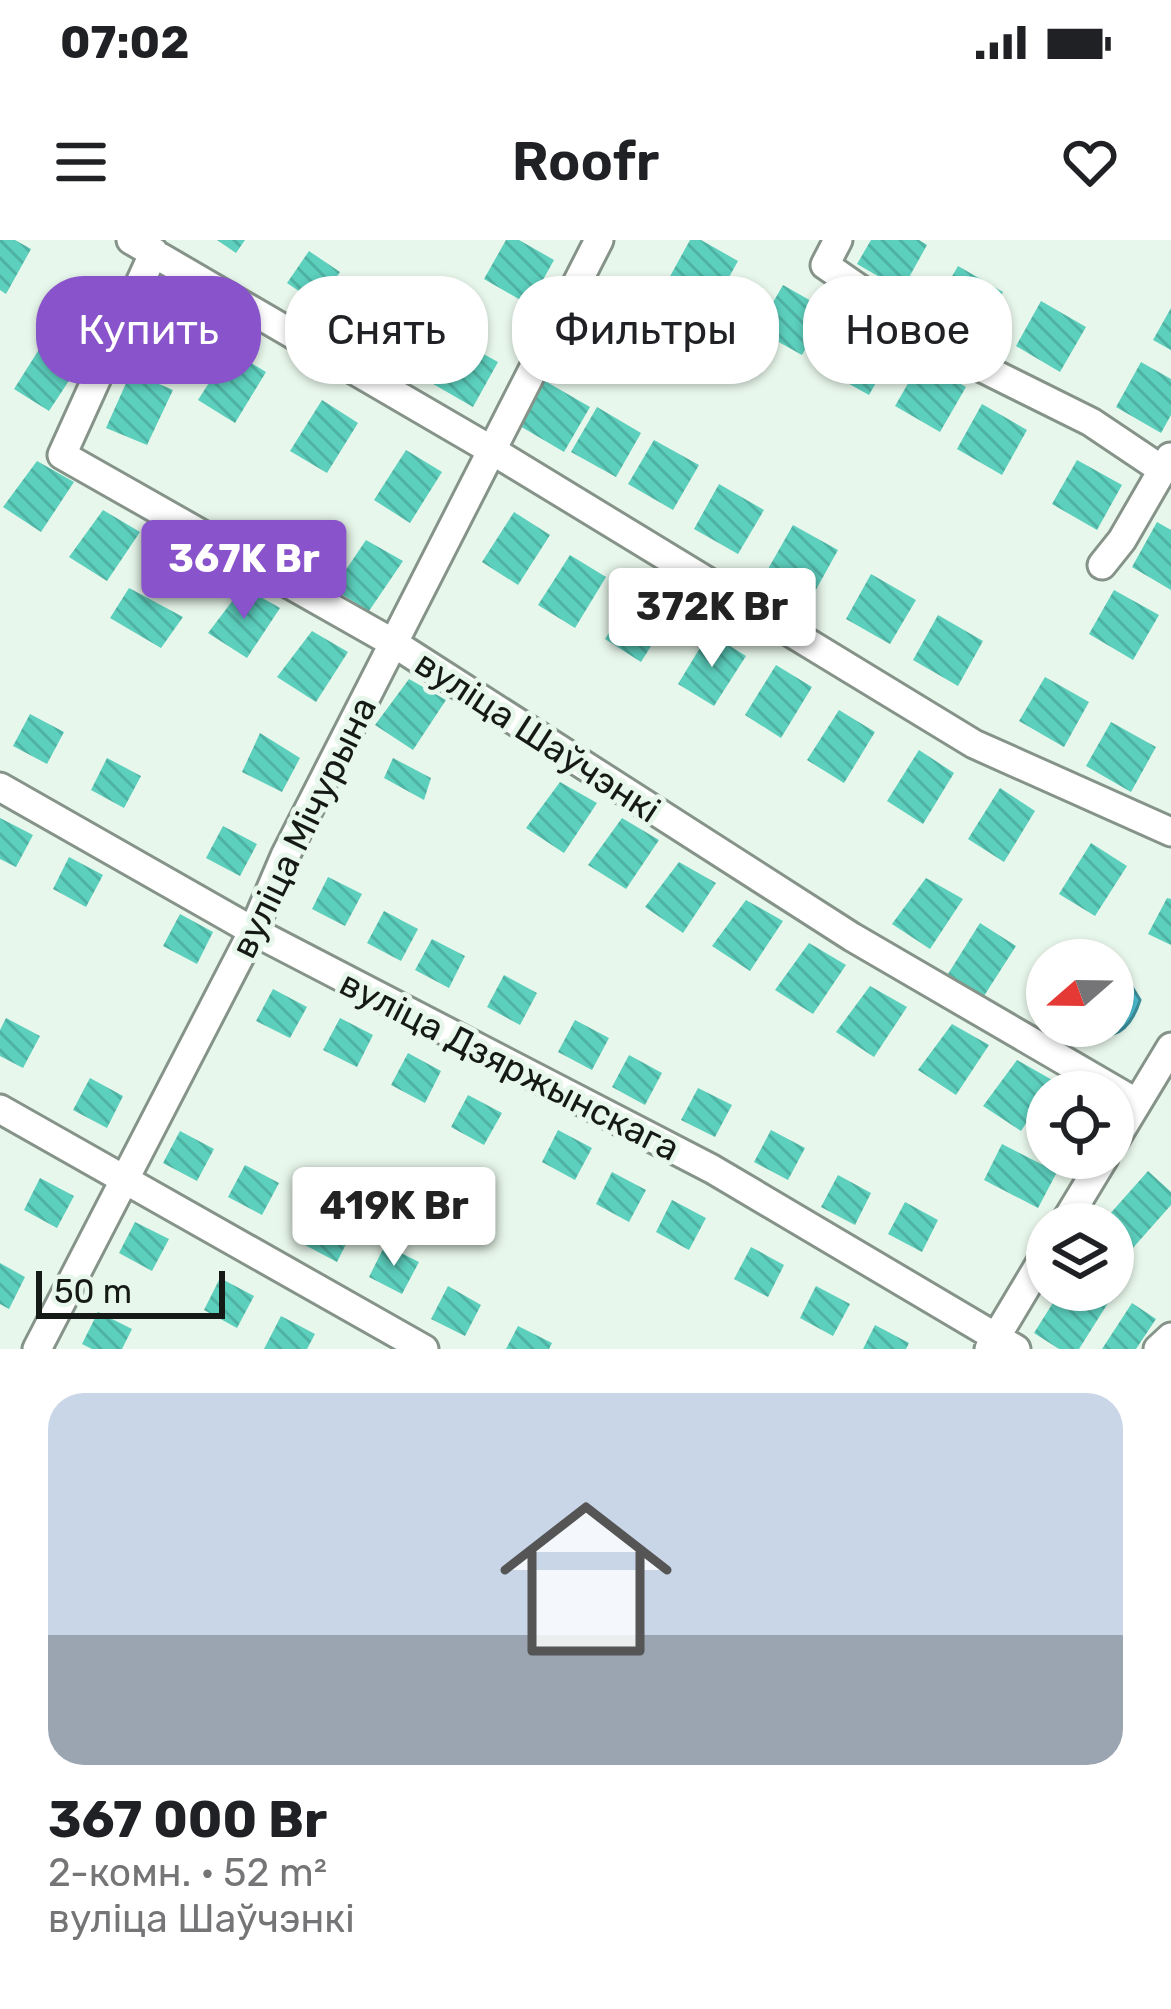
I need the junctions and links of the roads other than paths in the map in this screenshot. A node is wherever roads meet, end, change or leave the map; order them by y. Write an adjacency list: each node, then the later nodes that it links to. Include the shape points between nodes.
1 (599, 240): 4 (street, вуліца Мічурына)
2 (838, 240): 5 (street, via 825,265 952,353)
3 (143, 246): 4 (street); 7 (street, вуліца Шаўчэнкі, via 62,454)
4 (493, 451): 7 (street, вуліца Мічурына); 9 (street, via 974,744)
5 (1166, 462): 6 (street)
6 (1102, 565)
7 (395, 644): 10 (street, вуліца Мічурына); 12 (street, вуліца Шаўчэнкі, via 852,937)
8 (0, 787): 10 (street, вуліца Дзяржынскага)
9 (1171, 832)
10 (253, 931): 15 (street, вуліца Мічурына); 18 (street, вуліца Дзяржынскага, via 712,1169)
11 (1171, 1047): 12 (street)
12 (1137, 1103): 13 (street)
13 (1134, 1108)
14 (0, 1109): 15 (street)
15 (126, 1178): 19 (street, вуліца Мічурына); 20 (street)
16 (1026, 1294): 18 (street)
17 (1171, 1337): 21 (street)
18 (1000, 1345)
19 (37, 1349)
20 (424, 1349)
21 (1158, 1349)

